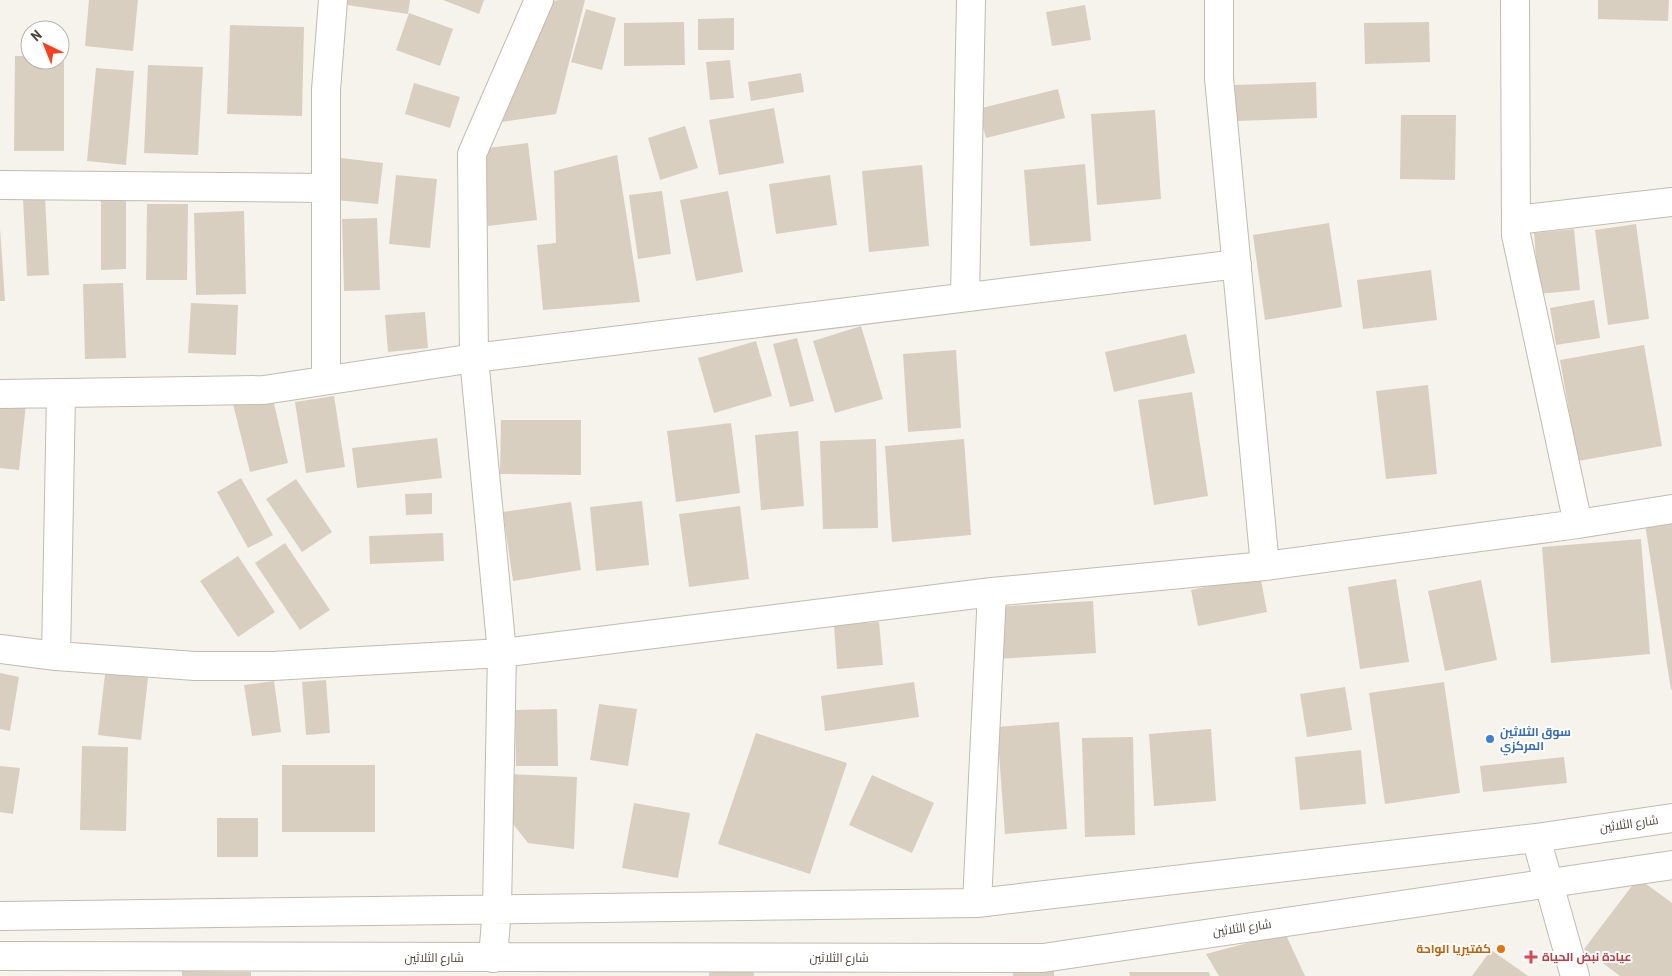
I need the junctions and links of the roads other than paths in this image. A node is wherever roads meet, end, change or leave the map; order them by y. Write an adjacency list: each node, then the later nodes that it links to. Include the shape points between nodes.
1 (333, 0): 7 (street, via 326,90)
2 (539, 0): 12 (street, via 472,154)
3 (971, 0): 11 (street)
4 (1219, 0): 10 (street, via 1219,78)
5 (1515, 0): 9 (street)
6 (0, 185): 7 (street)
7 (326, 188): 13 (street)
8 (1672, 202): 9 (street)
9 (1516, 220): 17 (street, via 1516,235)
10 (1237, 264): 11 (street); 18 (street)
11 (965, 297): 12 (street)
12 (474, 358): 13 (street); 21 (street)
13 (326, 380): 15 (street, via 264,390)
14 (0, 394): 15 (street)
15 (61, 394): 22 (street)
16 (1672, 509): 17 (street)
17 (1578, 524): 18 (street)
18 (1266, 566): 19 (street)
19 (992, 592): 21 (street); 27 (street)
20 (0, 649): 22 (street)
21 (502, 653): 22 (street, via 254,666 195,666); 28 (street)
22 (56, 656)
23 (1672, 818): 24 (street, شارع الثلاثين)
24 (1536, 838): 26 (street); 27 (street, شارع الثلاثين)
25 (1672, 865): 26 (street, شارع الثلاثين)
26 (1548, 883): 33 (street, شارع الثلاثين, via 1043,958); 34 (street)
27 (978, 903): 28 (street, شارع الثلاثين)
28 (497, 908): 29 (street, شارع الثلاثين); 31 (street)
29 (0, 916)
30 (0, 956): 32 (street, شارع الثلاثين)
31 (493, 958): 32 (street, شارع الثلاثين); 33 (street, شارع الثلاثين)
32 (64, 967)
33 (617, 967)
34 (1574, 976)

